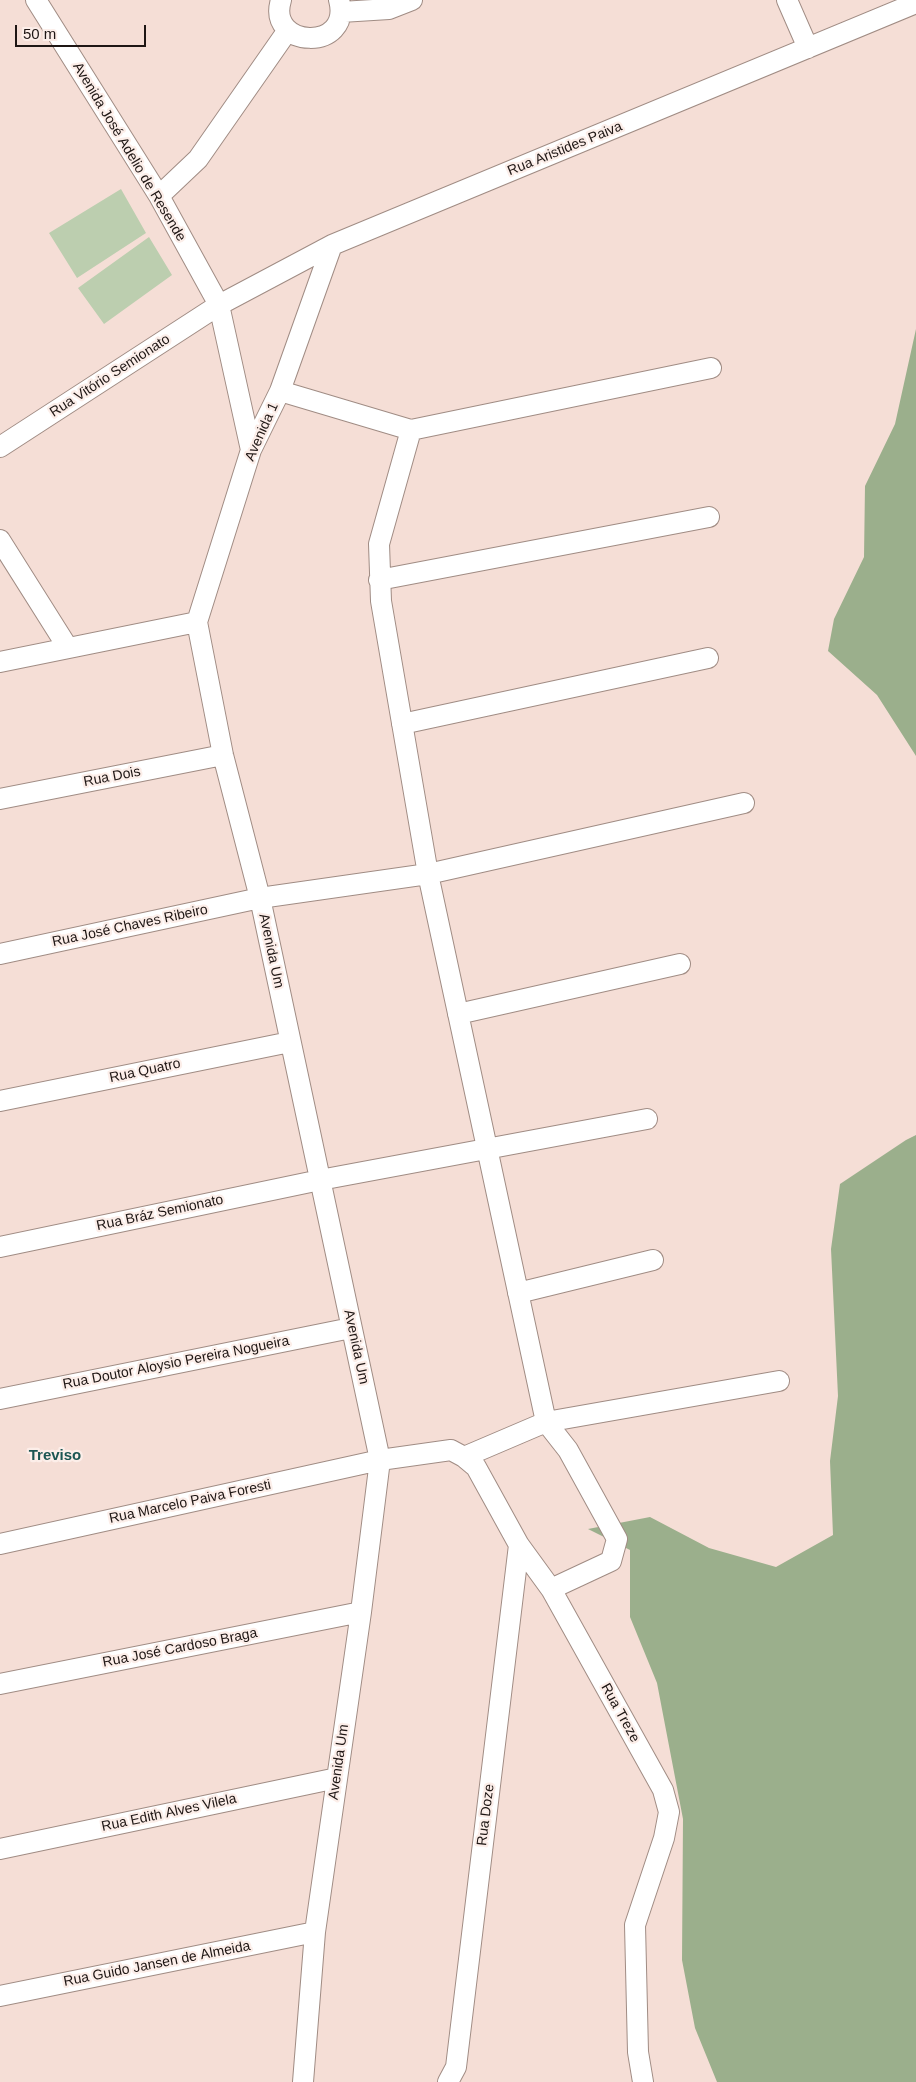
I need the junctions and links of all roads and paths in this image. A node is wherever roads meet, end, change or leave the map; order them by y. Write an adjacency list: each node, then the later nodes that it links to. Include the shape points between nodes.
1 (36, 0): 9 (street, Avenida José Adelio de Resende)
2 (280, 0): 7 (street, via 282,22)
3 (412, 0): 6 (street, via 390,9)
4 (787, 0): 8 (street)
5 (916, 3): 8 (street, Rua Aristides Paiva)
6 (340, 6): 7 (street, via 334,28 320,38 303,38)
7 (288, 30): 9 (street, via 198,159)
8 (808, 48): 10 (street, Rua Aristides Paiva)
9 (159, 196): 11 (street, Avenida José Adelio de Resende)
10 (332, 245): 11 (street, Rua Aristides Paiva); 13 (street, Avenida 1)
11 (220, 306): 15 (street, Rua Vitório Semionato); 16 (street, Avenida José Adelio de Resende)
12 (711, 368): 14 (street)
13 (280, 392): 14 (street); 16 (street, Avenida 1)
14 (412, 430): 19 (street, via 379,544)
15 (0, 447)
16 (251, 450): 20 (street, Avenida 1)
17 (709, 517): 19 (street)
18 (0, 540): 21 (street)
19 (379, 580): 24 (street)
20 (197, 622): 21 (street); 25 (street, Avenida Um)
21 (68, 648): 23 (street)
22 (708, 658): 24 (street)
23 (0, 662)
24 (402, 724): 28 (street)
25 (223, 755): 26 (street, Rua Dois); 29 (street, Avenida Um)
26 (0, 798)
27 (744, 803): 28 (street, Rua José Chaves Ribeiro)
28 (428, 874): 29 (street, Rua José Chaves Ribeiro); 32 (street)
29 (260, 898): 30 (street, Rua José Chaves Ribeiro); 33 (street, Avenida Um)
30 (0, 954)
31 (680, 964): 32 (street)
32 (458, 1014): 36 (street)
33 (290, 1042): 34 (street, Rua Quatro); 37 (street, Avenida Um)
34 (0, 1101)
35 (647, 1120): 36 (street, Rua Bráz Semionato)
36 (488, 1149): 37 (street, Rua Bráz Semionato); 40 (street)
37 (320, 1180): 38 (street, Rua Bráz Semionato); 41 (street, Avenida Um)
38 (0, 1247)
39 (653, 1260): 40 (street)
40 (518, 1293): 44 (street)
41 (351, 1328): 43 (street, Rua Doutor Aloysio Pereira Nogueira); 46 (street, Avenida Um)
42 (779, 1381): 44 (street)
43 (0, 1399)
44 (546, 1422): 45 (street); 49 (street, via 568,1450 618,1539 611,1560)
45 (464, 1456): 46 (street, via 451,1450); 48 (street, Rua Treze, via 476,1467)
46 (380, 1460): 47 (street, Rua Marcelo Paiva Foresti); 50 (street, Avenida Um)
47 (0, 1544)
48 (519, 1545): 49 (street, Rua Treze); 57 (street, Rua Doze, via 456,2067)
49 (551, 1589): 58 (street, Rua Treze, via 663,1790 669,1812 664,1838 635,1925 638,2052)
50 (361, 1612): 51 (street, Rua José Cardoso Braga); 52 (street, Avenida Um)
51 (0, 1684)
52 (337, 1778): 53 (street, Rua Edith Alves Vilela); 54 (street, Avenida Um)
53 (0, 1849)
54 (315, 1932): 55 (street, Rua Guido Jansen de Almeida); 56 (street, Avenida Um)
55 (0, 1996)
56 (303, 2082)
57 (448, 2082)
58 (643, 2082)

